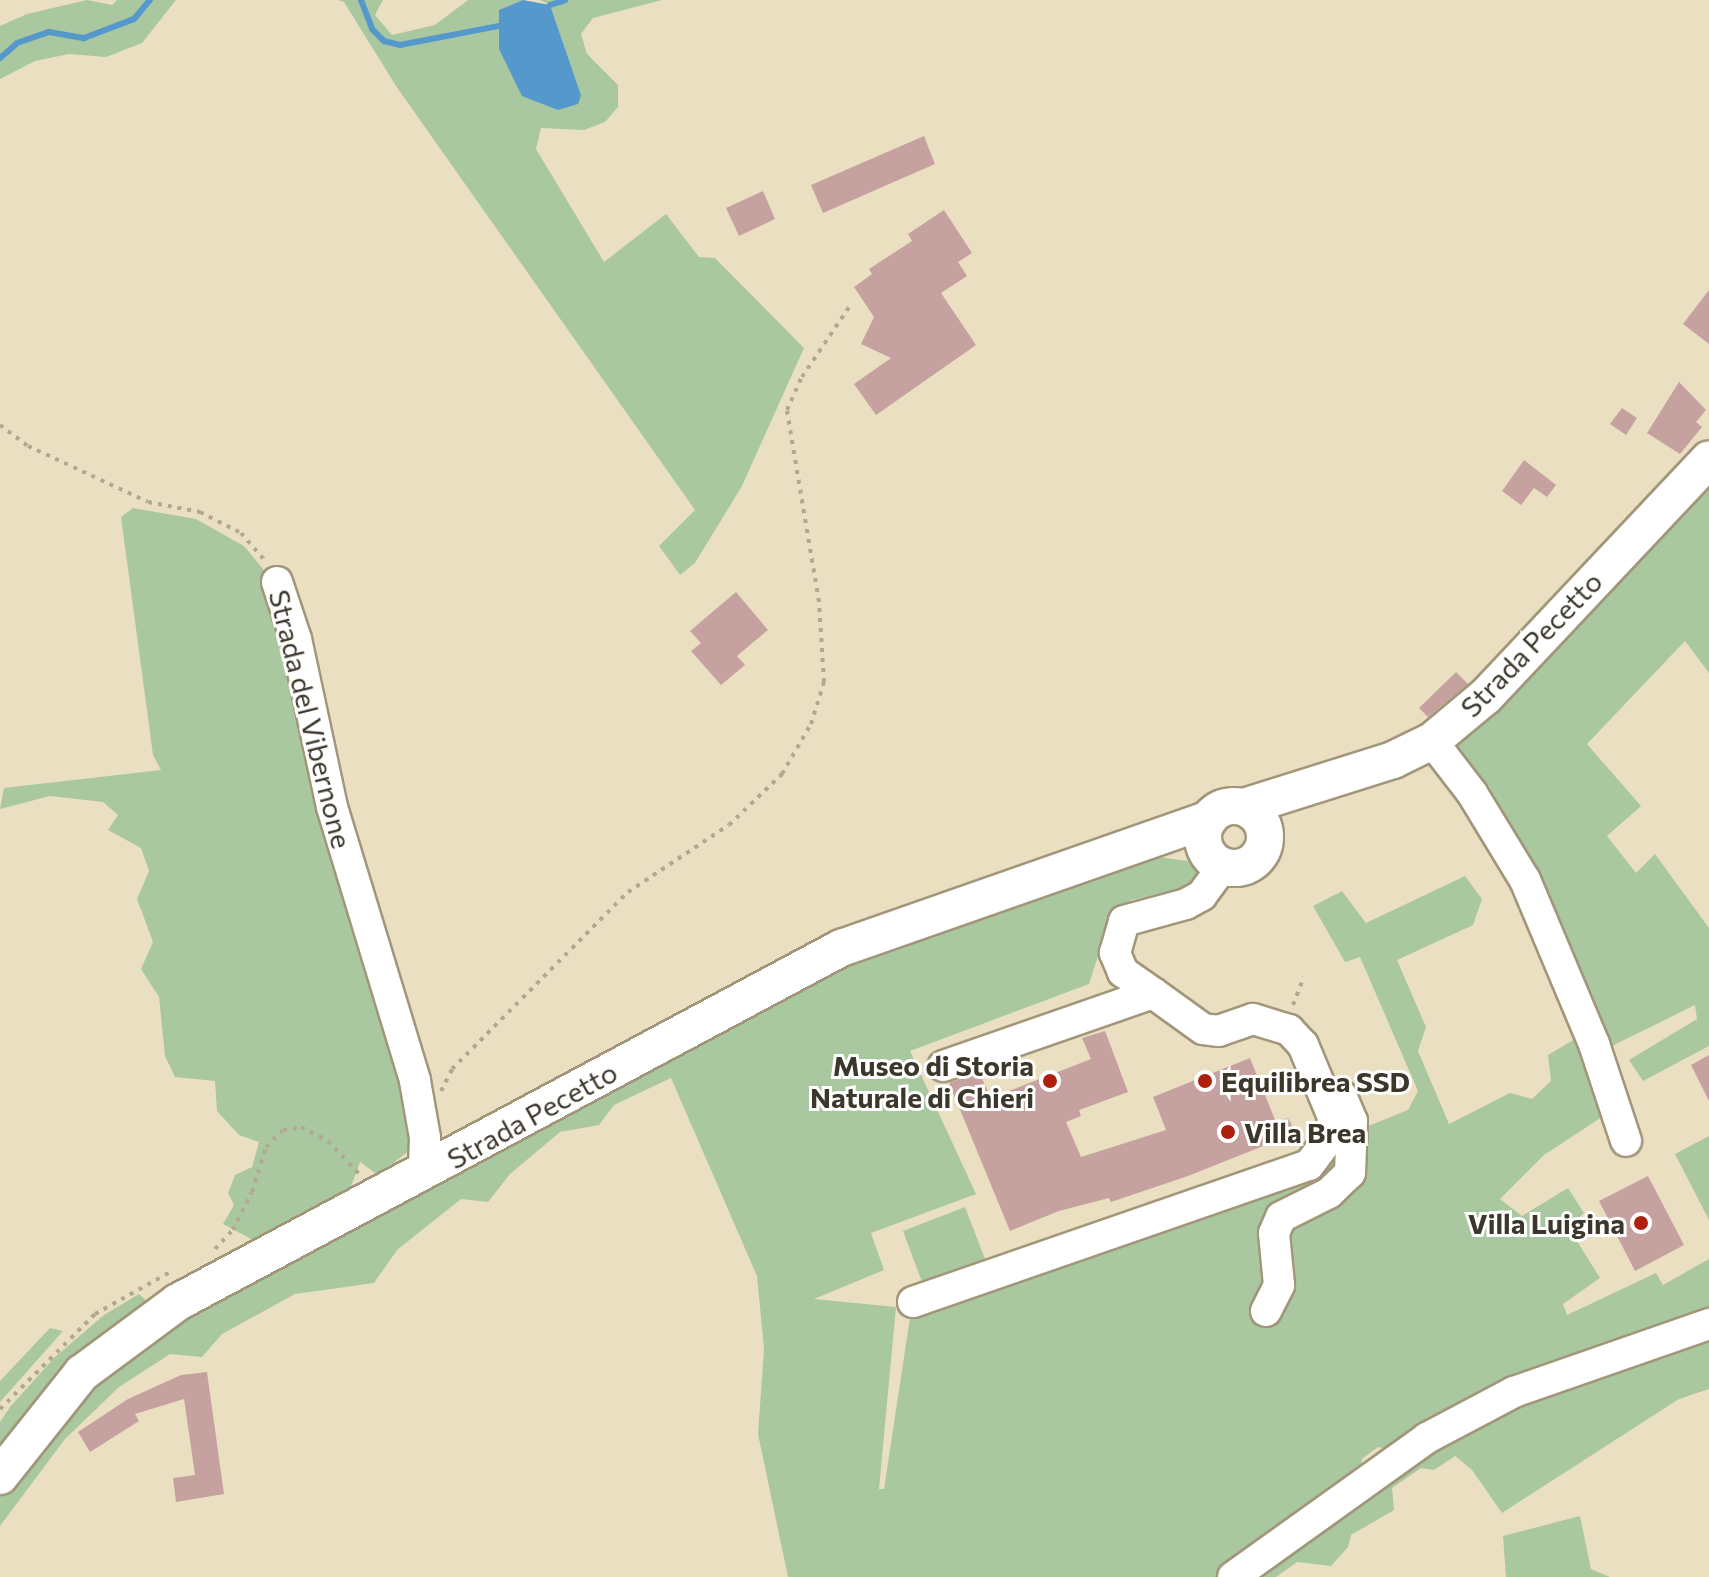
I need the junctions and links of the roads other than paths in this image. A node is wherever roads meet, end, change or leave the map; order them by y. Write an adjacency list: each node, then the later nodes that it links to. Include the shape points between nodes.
1 (1709, 459): 3 (main road, Strada Pecetto, via 1486,696)
2 (277, 582): 14 (street, Strada del Vibernone, via 296,639 332,807 415,1081 425,1138)
3 (1432, 741): 4 (main road, Strada Pecetto); 13 (street, via 1472,793 1525,880 1594,1044)
4 (1323, 783): 5 (main road, Strada Pecetto); 7 (main road, Strada Pecetto, via 1290,805)
5 (1244, 807): 6 (main road, Strada Pecetto, via 1224,807); 7 (main road, via 1259,819)
6 (1209, 819): 8 (main road, Strada Pecetto); 9 (main road, via 1203,837)
7 (1264, 837): 9 (main road, Strada Pecetto, via 1251,862)
8 (1124, 848): 9 (main road, Strada Pecetto); 14 (main road, Strada Pecetto, via 841,948)
9 (1216, 861): 10 (street, via 1202,895 1124,921 1115,953 1123,972)
10 (1153, 993): 11 (street, via 1203,1029 1219,1031 1253,1019 1284,1027 1303,1045); 12 (street)
11 (1310, 1063): 15 (street, via 1333,1117 1332,1135 1309,1165); 16 (street, via 1336,1084 1352,1121 1350,1173 1329,1193 1281,1217 1274,1233 1279,1285)
12 (943, 1066)
13 (1626, 1141)
14 (424, 1173): 18 (main road, Strada Pecetto, via 178,1302 134,1332 82,1373)
15 (913, 1302)
16 (1266, 1311)
17 (1709, 1324): 19 (street, via 1514,1392 1427,1438)
18 (0, 1476)
19 (1233, 1577)

